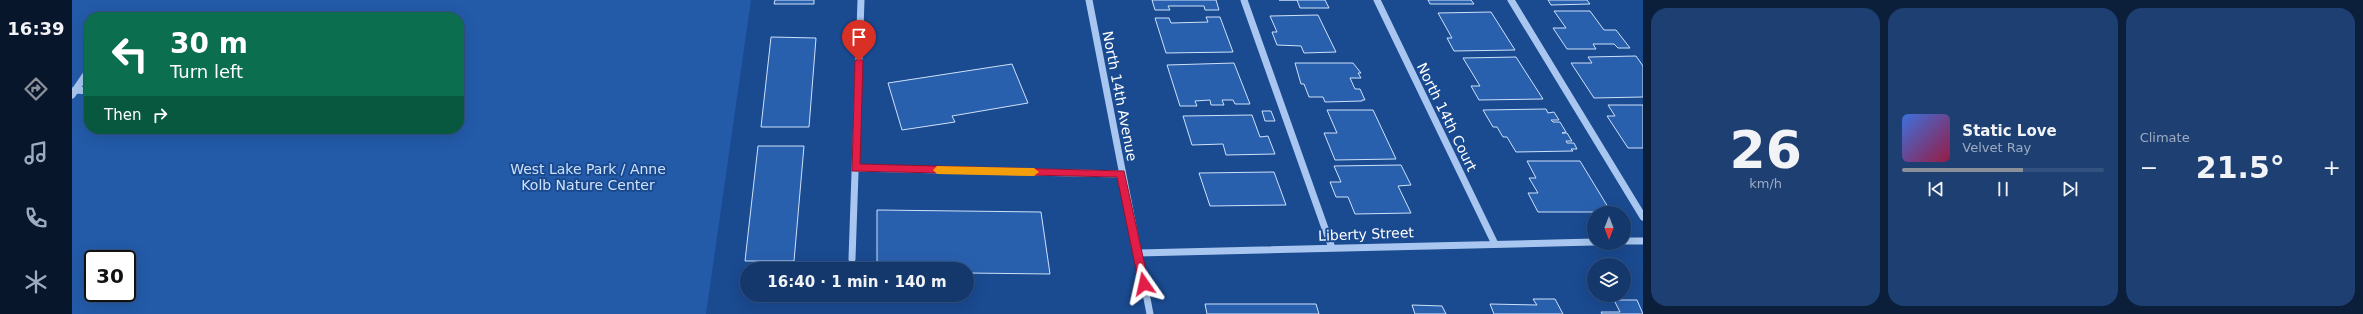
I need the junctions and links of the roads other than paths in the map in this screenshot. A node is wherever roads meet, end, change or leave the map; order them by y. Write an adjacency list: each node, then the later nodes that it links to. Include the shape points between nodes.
1 (862, 0): 9 (street)
2 (1089, 0): 10 (street, North 14th Avenue)
3 (1244, 0): 16 (street)
4 (1377, 0): 15 (street, North 14th Court)
5 (1511, 0): 11 (street)
6 (84, 78): 8 (street)
7 (84, 92): 8 (street)
8 (74, 93)
9 (855, 168): 10 (street); 18 (street)
10 (1121, 174): 17 (street, North 14th Avenue)
11 (1643, 217)
12 (1643, 241): 14 (street)
13 (1587, 242): 15 (street, Liberty Street)
14 (1631, 242)
15 (1495, 244): 16 (street, Liberty Street)
16 (1332, 248): 17 (street, Liberty Street)
17 (1138, 253): 19 (street, North 14th Avenue)
18 (852, 259)
19 (1150, 314)

